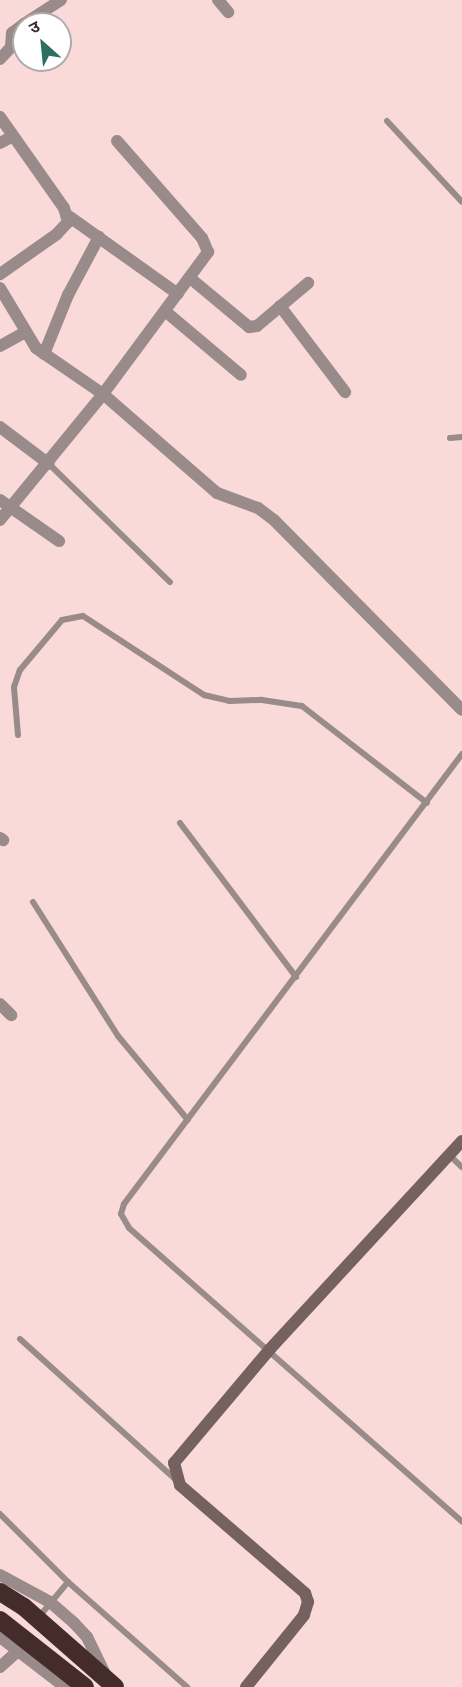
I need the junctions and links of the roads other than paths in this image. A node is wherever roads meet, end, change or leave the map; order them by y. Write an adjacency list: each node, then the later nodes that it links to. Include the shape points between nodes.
1 (59, 0): 3 (street)
2 (218, 0): 4 (street)
3 (42, 12)
4 (228, 12)
5 (12, 33): 6 (street, via 11,47)
6 (0, 59)
7 (0, 117): 9 (street)
8 (387, 121): 12 (lane)
9 (13, 136): 11 (street); 13 (street)
10 (117, 141): 16 (street, via 207,245 208,252)
11 (0, 143)
12 (462, 202)
13 (68, 215): 14 (street); 15 (street, via 64,228)
14 (99, 237): 19 (street); 24 (street, via 68,295)
15 (0, 274)
16 (190, 278): 19 (street); 20 (street, via 249,327 257,326)
17 (308, 283): 20 (street)
18 (0, 288): 22 (street)
19 (178, 294): 21 (street)
20 (280, 306): 26 (street)
21 (165, 311): 25 (street); 27 (street)
22 (25, 332): 23 (street); 24 (street)
23 (0, 346)
24 (44, 354): 27 (street)
25 (241, 375)
26 (345, 392)
27 (103, 394): 31 (street); 37 (street, via 217,494 258,508 274,520)
28 (0, 427): 31 (street)
29 (462, 436): 30 (lane)
30 (450, 438)
31 (49, 464): 33 (street); 36 (lane)
32 (0, 500): 33 (street)
33 (11, 508): 34 (street); 35 (street)
34 (0, 520)
35 (59, 541)
36 (170, 582)
37 (462, 710)
38 (18, 735): 40 (lane, via 14,687 20,670 62,620 83,616 204,695 229,701 262,700 302,706)
39 (462, 754): 40 (lane)
40 (427, 803): 43 (lane)
41 (180, 822): 43 (lane)
42 (33, 902): 46 (lane, via 118,1035)
43 (296, 977): 46 (lane)
44 (0, 1004): 45 (street)
45 (11, 1015)
46 (188, 1120): 51 (lane, via 124,1204 121,1214 129,1228)
47 (462, 1141): 48 (street)
48 (449, 1155): 49 (lane); 51 (street)
49 (462, 1167)
50 (20, 1339): 52 (lane)
51 (270, 1349): 52 (street, via 181,1452 174,1463); 54 (lane)
52 (180, 1485): 68 (street, via 305,1593 308,1602 303,1615)
53 (0, 1514): 56 (lane)
54 (462, 1522)
55 (0, 1575): 58 (street)
56 (68, 1582): 58 (lane); 67 (lane)
57 (0, 1592): 59 (highway)
58 (50, 1602): 59 (lane); 64 (street, via 87,1637)
59 (38, 1618): 64 (highway)
60 (0, 1620): 66 (highway)
61 (0, 1637): 62 (street)
62 (18, 1651): 63 (street); 65 (street)
63 (0, 1667)
64 (112, 1684)
65 (65, 1687)
66 (85, 1687)
67 (187, 1687)
68 (246, 1687)

